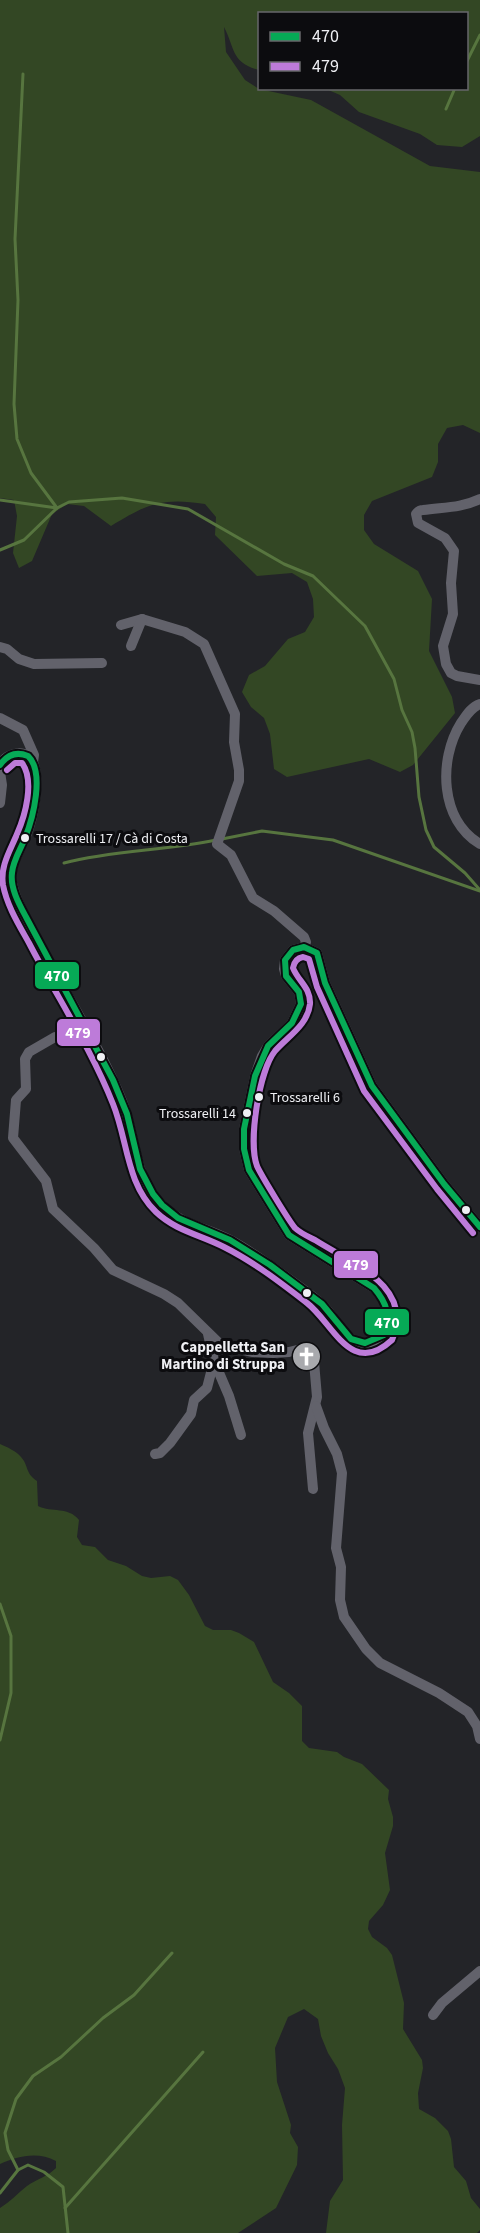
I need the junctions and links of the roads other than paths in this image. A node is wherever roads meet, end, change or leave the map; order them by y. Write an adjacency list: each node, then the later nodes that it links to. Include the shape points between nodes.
1 (480, 499): 7 (street, via 468,505 416,514 418,523 445,538 454,550 453,614 443,646 446,664 456,676)
2 (142, 619): 3 (street); 4 (street); 15 (street, via 185,632 201,641 209,652 235,714 234,742 240,776 217,844 231,855 253,898 304,937)
3 (121, 625)
4 (130, 646)
5 (0, 647): 6 (street, via 26,663)
6 (102, 663)
7 (480, 680)
8 (480, 704): 14 (street, via 471,710 455,734 449,751 447,783 454,816)
9 (0, 718): 10 (street, via 23,730 34,755)
10 (33, 762): 11 (street, via 16,753 6,756); 16 (street, via 33,813 12,868 11,881 44,954)
11 (0, 765)
12 (0, 772): 13 (street)
13 (0, 803)
14 (480, 844)
15 (304, 947): 16 (street, via 293,950 284,965 286,976 299,992 300,1009 262,1056 244,1129 244,1149 249,1170 289,1235 381,1295 388,1310 387,1329 374,1342 356,1342 343,1333 317,1300 277,1270 228,1238 189,1224 161,1205 143,1178 130,1122); 17 (street, via 319,957 325,982 372,1086)
16 (93, 1041): 18 (street, via 55,1037 29,1052 25,1059 27,1085 16,1100 13,1136 46,1181 53,1209 113,1270 170,1298)
17 (480, 1227)
18 (208, 1332): 19 (street); 20 (street, via 221,1345 253,1352 289,1352 309,1347 314,1362)
19 (214, 1361): 21 (street); 22 (street, via 207,1389 194,1400 189,1419 164,1450)
20 (316, 1406): 23 (street, via 308,1432); 24 (street, via 338,1454 342,1473 336,1548 342,1567 341,1608 347,1623 366,1649 386,1667 468,1712)
21 (241, 1435)
22 (155, 1454)
23 (313, 1489)
24 (480, 1739)
25 (480, 1971): 26 (street, via 442,2003)
26 (434, 2015)

